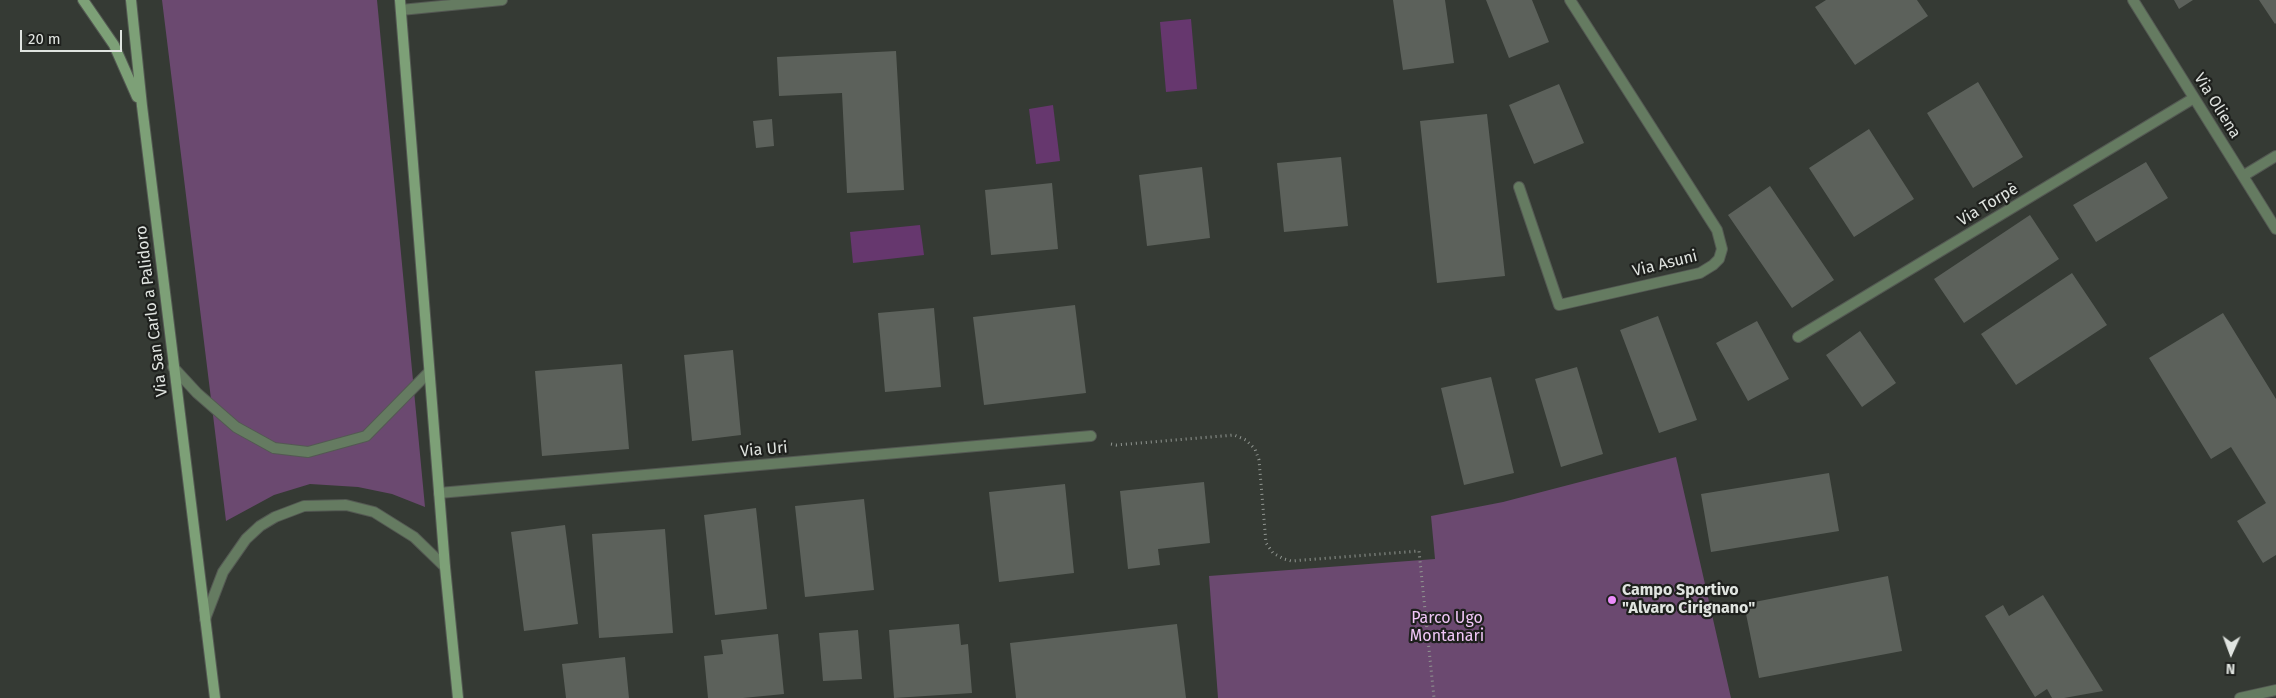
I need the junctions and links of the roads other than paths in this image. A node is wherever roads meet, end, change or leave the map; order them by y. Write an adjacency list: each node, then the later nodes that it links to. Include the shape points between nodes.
1 (83, 0): 8 (street, via 114,45)
2 (131, 0): 8 (street, Via San Carlo a Palidoro)
3 (502, 0): 6 (street)
4 (1570, 0): 11 (street, Via Asuni, via 1716,230 1722,249 1719,259 1700,273 1558,305)
5 (2133, 0): 7 (street, Via Oliena)
6 (400, 5): 15 (street)
7 (2194, 98): 10 (street, Via Oliena); 13 (street, Via Torpè)
8 (142, 106): 14 (street, Via San Carlo a Palidoro)
9 (2276, 156): 10 (street)
10 (2243, 176): 12 (street, Via Oliena)
11 (1520, 187)
12 (2276, 229)
13 (1798, 338)
14 (174, 367): 15 (street, via 197,393 236,427 274,448 308,452 366,436); 19 (street, Via San Carlo a Palidoro)
15 (429, 372): 17 (street)
16 (1091, 436): 17 (street, Via Uri)
17 (439, 493): 18 (street)
18 (445, 567): 19 (street, via 414,537 374,512 346,505 304,506 275,517 246,539 224,572); 22 (street)
19 (204, 619): 21 (street, Via San Carlo a Palidoro)
20 (2276, 690): 23 (street)
21 (215, 698)
22 (458, 698)
23 (2240, 698)

